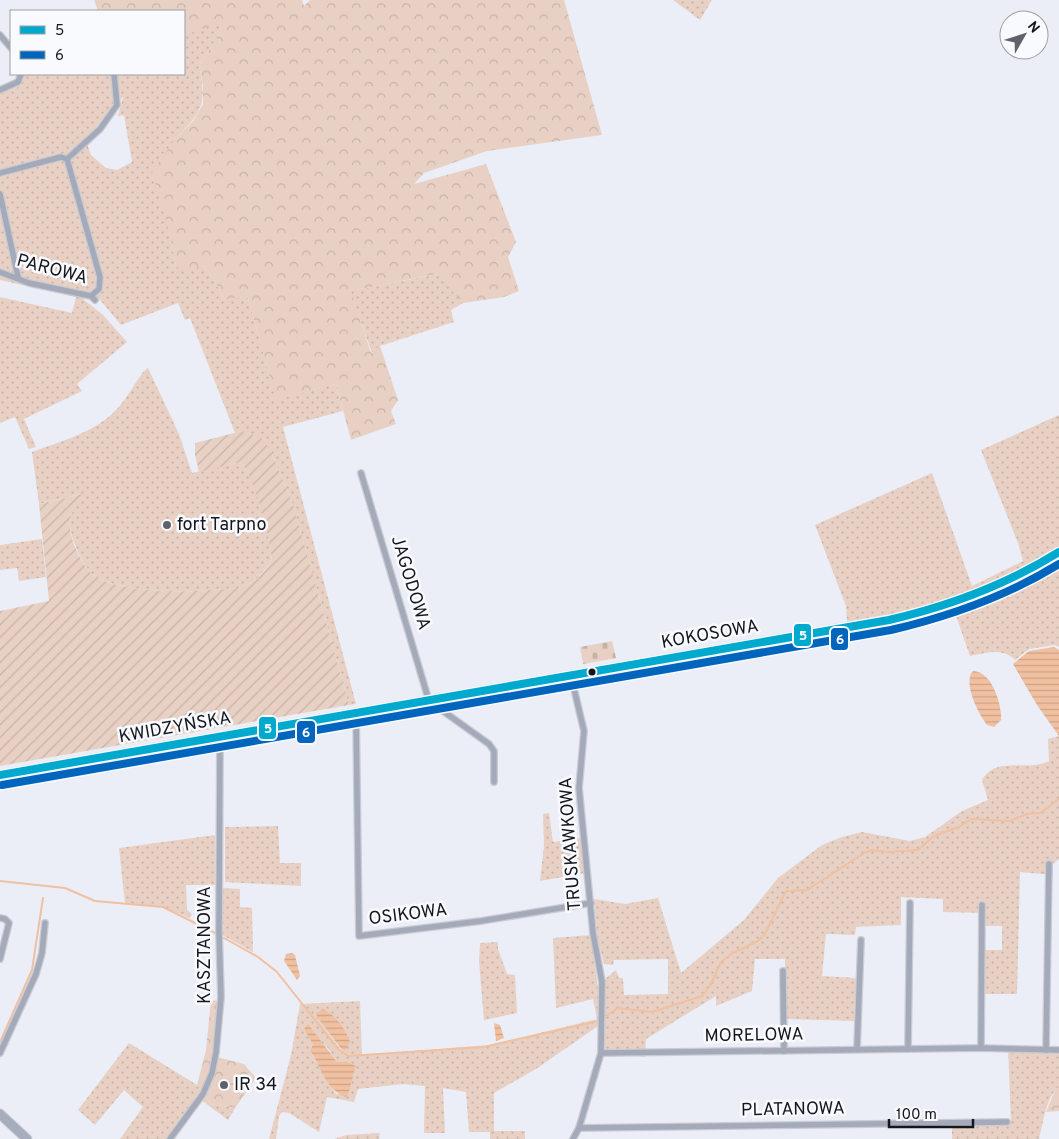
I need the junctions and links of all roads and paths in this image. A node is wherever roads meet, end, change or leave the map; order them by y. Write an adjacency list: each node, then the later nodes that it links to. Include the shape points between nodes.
1 (0, 35): 2 (street)
2 (10, 45)
3 (21, 75): 5 (street, via 18,82)
4 (114, 75): 6 (street, via 117,105 100,129)
5 (0, 90)
6 (67, 159): 7 (street, via 61,157); 10 (street, PAROWA, via 100,277 99,289 93,298 29,283)
7 (0, 173)
8 (0, 194): 10 (street)
9 (0, 272): 10 (street, PAROWA)
10 (18, 277)
11 (361, 473): 14 (street, JAGODOWA)
12 (1059, 552): 13 (main road, KOKOSOWA, via 994,588 921,613)
13 (571, 676): 14 (main road, KOKOSOWA); 20 (street, TRUSKAWKOWA, via 584,731 579,788)
14 (429, 700): 15 (main road, KOKOSOWA); 18 (street, via 489,744 494,751)
15 (356, 713): 16 (main road, KWIDZYŃSKA); 20 (street, OSIKOWA, via 359,936)
16 (220, 737): 17 (main road, KWIDZYŃSKA); 40 (street, KASZTANOWA, via 221,997 216,1052 204,1094)
17 (0, 775)
18 (494, 782)
19 (1049, 864): 31 (street)
20 (591, 903): 35 (street, TRUSKAWKOWA, via 593,933 602,973)
21 (910, 903): 30 (street)
22 (982, 905): 28 (street)
23 (0, 918): 26 (street, via 9,923)
24 (45, 923): 34 (street, via 36,974)
25 (861, 940): 29 (street)
26 (0, 959)
27 (783, 971): 33 (street)
28 (981, 1048): 30 (street, MORELOWA); 31 (street, MORELOWA)
29 (857, 1049): 30 (street, MORELOWA); 33 (street, MORELOWA)
30 (908, 1049)
31 (1046, 1050): 32 (street, MORELOWA)
32 (1059, 1050)
33 (784, 1051): 35 (street, MORELOWA)
34 (0, 1053)
35 (601, 1053): 38 (street, TRUSKAWKOWA)
36 (0, 1114): 39 (main road)
37 (1007, 1122): 38 (street, PLATANOWA)
38 (579, 1128): 41 (street, TRUSKAWKOWA)
39 (27, 1139)
40 (170, 1139)
41 (573, 1139)

